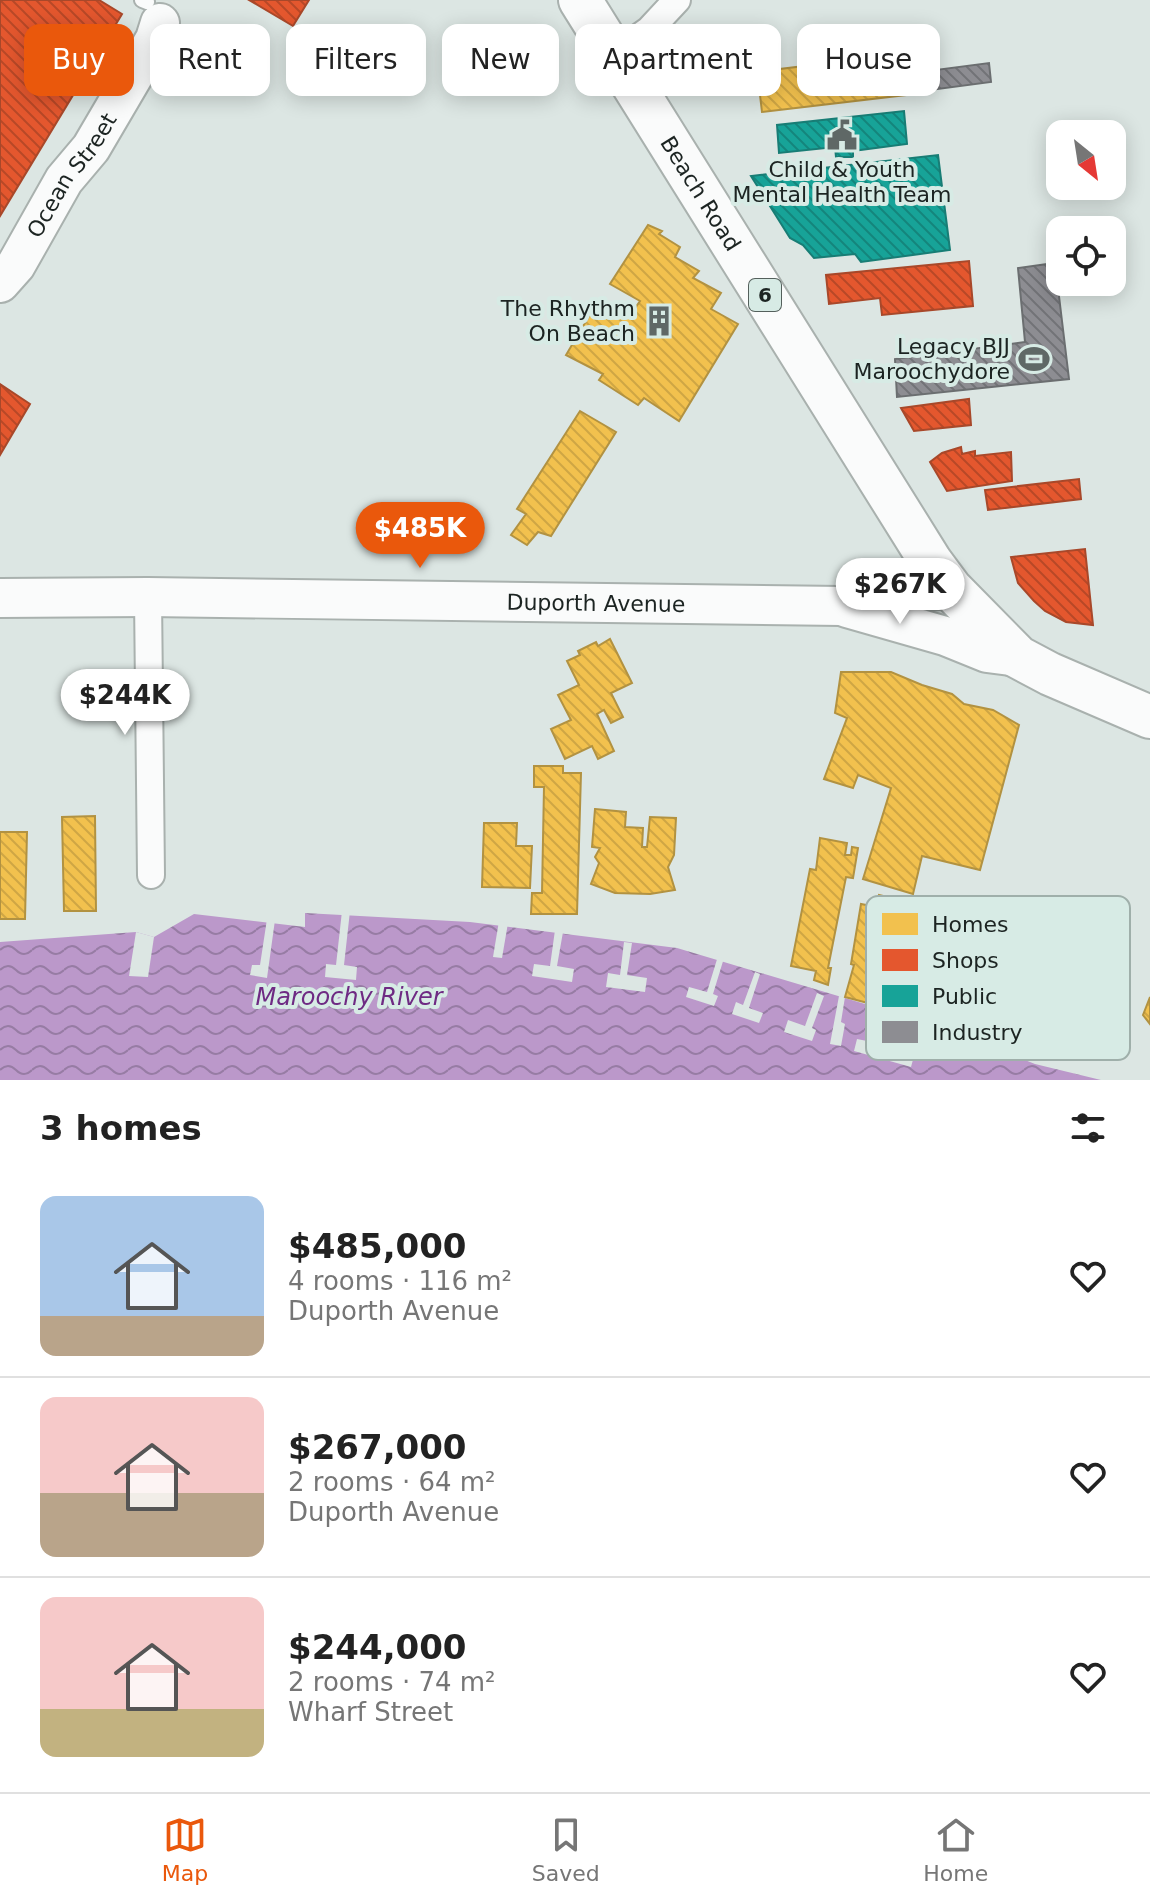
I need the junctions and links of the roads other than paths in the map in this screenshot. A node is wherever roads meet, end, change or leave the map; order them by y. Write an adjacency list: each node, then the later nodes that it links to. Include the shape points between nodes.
1 (580, 0): 4 (main road, Beach Road / 6)
2 (677, 0): 5 (street)
3 (154, 5): 7 (street, Ocean Street, via 155,39 91,148 64,180 16,265)
4 (595, 24)
5 (655, 24)
6 (640, 96): 8 (main road, Beach Road / 6)
7 (0, 283)
8 (951, 589): 11 (street, Duporth Avenue); 12 (main road, 6)
9 (148, 597): 10 (street, Duporth Avenue); 11 (street, Duporth Avenue); 14 (street)
10 (0, 598)
11 (841, 606): 12 (street, via 987,653)
12 (1018, 657): 13 (main road, 6)
13 (1150, 717)
14 (151, 875)

